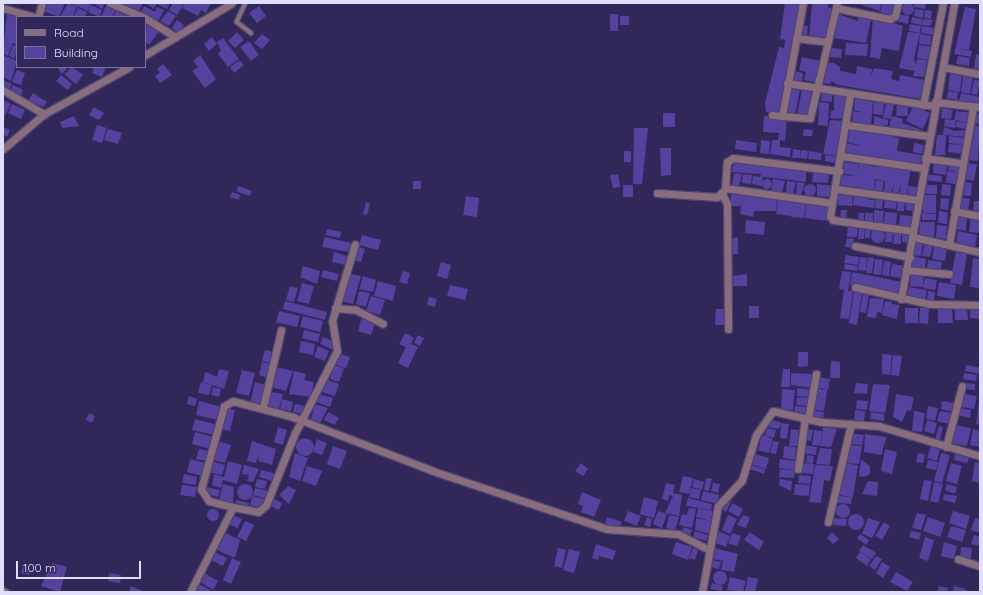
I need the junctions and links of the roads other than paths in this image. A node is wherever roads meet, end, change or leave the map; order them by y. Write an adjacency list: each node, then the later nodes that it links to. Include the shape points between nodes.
1 (42, 3): 12 (street)
2 (110, 3): 13 (street)
3 (232, 3): 16 (street)
4 (803, 3): 17 (street)
5 (898, 3): 9 (street, via 895,16 890,19)
6 (944, 3): 28 (street)
7 (954, 3): 20 (street)
8 (247, 4): 15 (lane, via 237,22)
9 (837, 6): 18 (street)
10 (3, 8): 11 (street)
11 (31, 16)
12 (38, 16)
13 (139, 16)
14 (146, 19): 16 (street)
15 (251, 33)
16 (175, 37): 19 (street)
17 (796, 38): 18 (street); 23 (street)
18 (828, 42): 24 (street)
19 (146, 54)
20 (943, 67): 22 (street); 27 (street)
21 (127, 68): 30 (street)
22 (980, 74)
23 (788, 83): 24 (street); 32 (street)
24 (818, 88): 26 (street); 32 (street, via 810,118)
25 (3, 90): 30 (street)
26 (850, 94): 28 (street); 33 (street)
27 (934, 104): 28 (street); 29 (street); 34 (street)
28 (923, 105)
29 (977, 107): 38 (street)
30 (44, 114): 35 (street)
31 (772, 115): 32 (street)
32 (782, 116)
33 (847, 125): 34 (street); 36 (street)
34 (929, 136): 37 (street)
35 (3, 149)
36 (842, 156): 39 (street); 40 (street)
37 (925, 158): 38 (street); 39 (street)
38 (962, 163): 46 (street)
39 (923, 168): 44 (street)
40 (839, 171): 41 (street, via 733,158 727,162); 42 (street)
41 (724, 190): 43 (street, via 703,197); 45 (street); 61 (street, via 727,204)
42 (836, 190): 44 (street); 45 (street)
43 (657, 193)
44 (918, 200): 48 (street)
45 (832, 203): 48 (street, via 829,213 833,220)
46 (954, 211): 47 (street); 50 (street)
47 (980, 216)
48 (913, 234): 50 (street); 53 (street)
49 (356, 244): 59 (street)
50 (948, 245): 52 (street)
51 (855, 246): 53 (street)
52 (980, 251)
53 (910, 257): 54 (street)
54 (906, 270): 55 (street); 57 (street)
55 (949, 274)
56 (855, 287): 57 (street)
57 (901, 299): 58 (street, via 930,304)
58 (980, 305)
59 (335, 308): 60 (street, via 356,310); 67 (street, via 332,328 337,351)
60 (383, 324)
61 (728, 329)
62 (281, 330): 65 (street)
63 (816, 374): 66 (street)
64 (962, 386): 69 (street)
65 (263, 408): 67 (street); 72 (street, via 233,401 224,406 202,492 209,501)
66 (806, 418): 68 (street); 71 (street); 74 (street, via 775,411 766,416 754,441 744,476 718,506)
67 (304, 422): 72 (street, via 295,433 261,511); 74 (street, via 438,473 607,529 678,534)
68 (851, 424): 69 (street, via 902,431); 73 (street)
69 (946, 448): 70 (street)
70 (980, 456)
71 (798, 469)
72 (233, 507): 77 (street)
73 (828, 522)
74 (708, 548): 78 (street)
75 (958, 559): 76 (street)
76 (980, 566)
77 (190, 592)
78 (702, 592)

